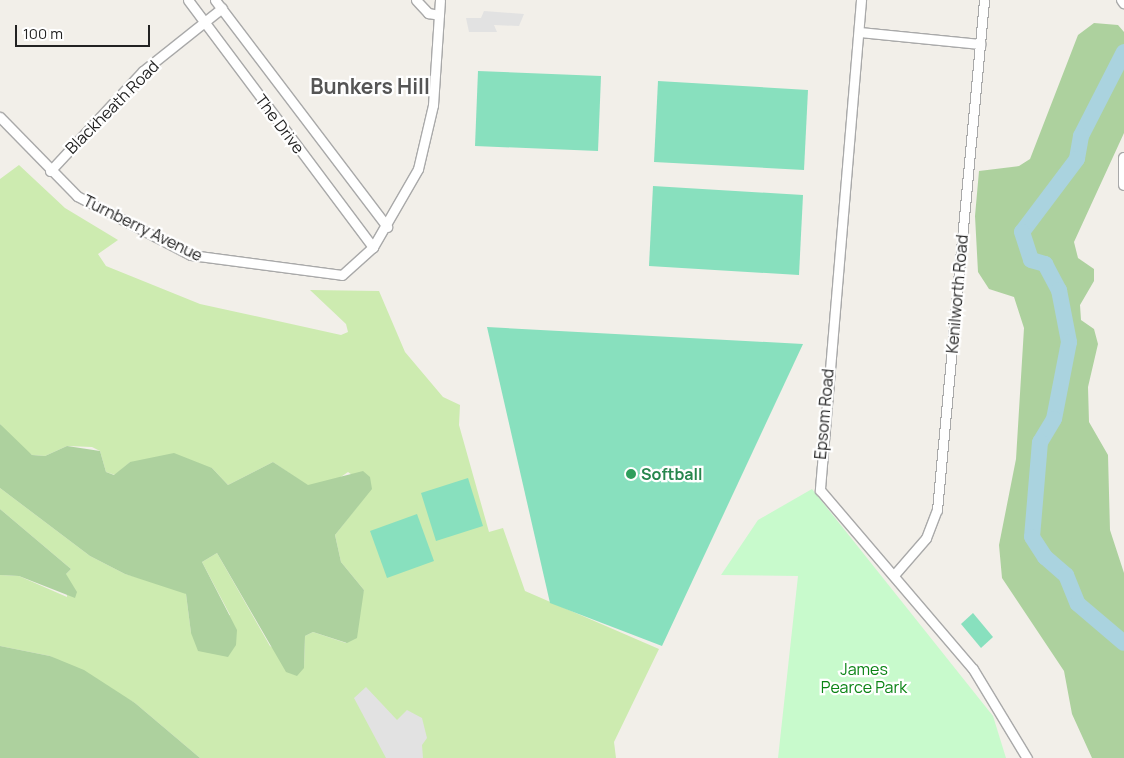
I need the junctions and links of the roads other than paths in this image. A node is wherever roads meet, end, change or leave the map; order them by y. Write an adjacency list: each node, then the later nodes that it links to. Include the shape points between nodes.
1 (188, 0): 11 (street, The Drive)
2 (215, 0): 9 (street, The Drive)
3 (416, 0): 10 (street, via 428,13)
4 (440, 0): 10 (street, Turnberry Avenue)
5 (861, 0): 12 (street, Epsom Road)
6 (984, 0): 13 (street, Kenilworth Road)
7 (1122, 0): 8 (street)
8 (1124, 3)
9 (222, 8): 11 (street, Blackheath Road); 18 (street, The Drive)
10 (439, 15): 18 (street, Turnberry Avenue, via 433,105 425,148 411,185)
11 (204, 22): 16 (street, Blackheath Road, via 143,71); 19 (street, The Drive)
12 (859, 32): 13 (street); 20 (street, Epsom Road, via 820,490 844,523)
13 (980, 44): 20 (street, Kenilworth Road, via 937,510 926,538)
14 (0, 117): 16 (street, Turnberry Avenue)
15 (1124, 158): 17 (street)
16 (50, 171): 19 (street, Turnberry Avenue, via 77,196 200,259 342,275)
17 (1124, 185)
18 (387, 227): 19 (street, Turnberry Avenue)
19 (372, 247)
20 (894, 575): 21 (street, Epsom Road, via 988,690)
21 (1027, 758)

